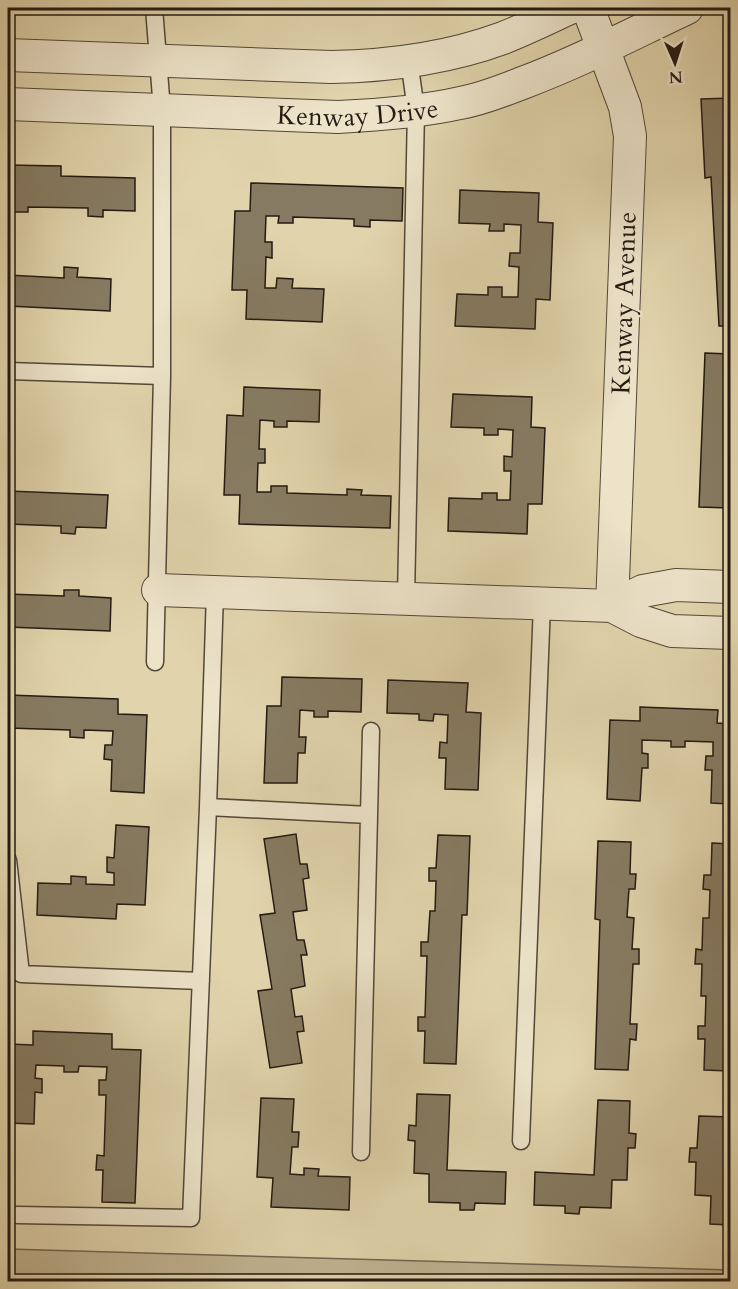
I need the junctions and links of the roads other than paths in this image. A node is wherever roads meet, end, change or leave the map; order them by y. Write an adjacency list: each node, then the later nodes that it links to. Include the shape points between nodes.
1 (154, 8): 8 (lane)
2 (570, 8): 7 (street, Kenway Drive, via 502,38 440,56)
3 (588, 8): 5 (street, Kenway Avenue)
4 (687, 8): 5 (street, Kenway Drive)
5 (604, 47): 11 (street, Kenway Drive, via 496,93); 19 (street, Kenway Avenue, via 625,107 630,136)
6 (8, 55): 8 (street, Kenway Drive)
7 (410, 60): 8 (street, Kenway Drive, via 366,67); 11 (lane)
8 (158, 61): 10 (lane)
9 (8, 104): 10 (street, Kenway Drive)
10 (162, 110): 11 (street, Kenway Drive, via 338,117); 13 (lane)
11 (416, 110): 17 (lane)
12 (8, 370): 13 (lane)
13 (162, 376): 15 (lane)
14 (730, 586): 19 (street, via 676,585 643,591)
15 (158, 590): 16 (street); 21 (lane)
16 (215, 592): 17 (street); 23 (lane)
17 (406, 598): 18 (street)
18 (542, 604): 19 (street); 27 (lane)
19 (612, 606): 20 (street, via 672,631)
20 (730, 633)
21 (155, 662)
22 (371, 731): 24 (lane)
23 (208, 807): 24 (lane); 26 (lane)
24 (369, 815): 28 (lane)
25 (8, 860): 26 (lane, via 21,974)
26 (201, 981): 29 (lane, via 191,1218)
27 (521, 1141)
28 (361, 1152)
29 (17, 1215)

